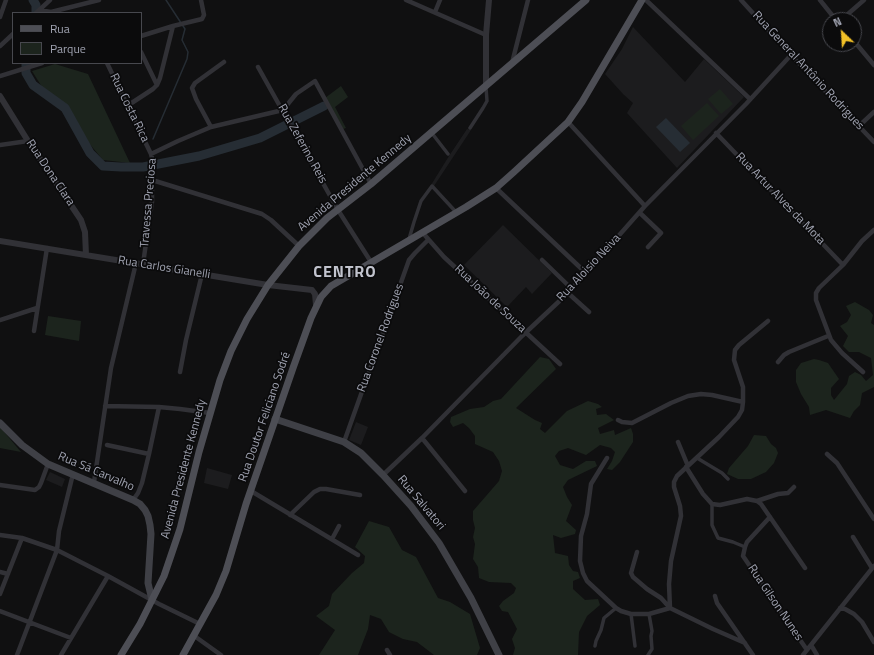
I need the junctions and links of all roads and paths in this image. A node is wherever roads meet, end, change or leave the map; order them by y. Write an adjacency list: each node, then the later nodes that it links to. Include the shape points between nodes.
1 (6, 0): 19 (street)
2 (50, 0): 15 (street)
3 (99, 0): 15 (street, via 51,12)
4 (201, 0): 20 (street, via 204,15 202,19)
5 (406, 0): 16 (street)
6 (440, 0): 16 (street)
7 (488, 0): 22 (street)
8 (528, 0): 31 (street)
9 (586, 0): 31 (main road, Avenida Presidente Kennedy)
10 (642, 0): 42 (main road, Rua Doutor Feliciano Sodré)
11 (646, 0): 38 (street)
12 (741, 0): 27 (street, Rua General Antônio Rodrigues)
13 (820, 0): 17 (street)
14 (864, 0): 18 (street)
15 (38, 12)
16 (435, 12): 22 (street)
17 (830, 12)
18 (850, 12)
19 (0, 17)
20 (173, 26): 23 (street); 35 (street)
21 (12, 35): 24 (street)
22 (486, 35): 36 (street)
23 (142, 36)
24 (0, 46)
25 (862, 51): 32 (street)
26 (142, 54): 35 (street)
27 (791, 56): 38 (street, Rua Aloisio Neiva); 43 (street, Rua General Antônio Rodrigues)
28 (224, 62): 44 (street, via 192,88)
29 (38, 64): 34 (street)
30 (106, 64): 39 (street, Rua Costa Rica)
31 (512, 64): 36 (main road, Avenida Presidente Kennedy)
32 (874, 65)
33 (258, 67): 40 (street, Rua Zeferino Reis)
34 (0, 76)
35 (157, 85): 39 (street)
36 (486, 86): 45 (street, via 487,101); 46 (main road, Avenida Presidente Kennedy)
37 (0, 96): 48 (street, Rua Dona Clara)
38 (750, 99): 47 (street, Rua Aloisio Neiva)
39 (127, 106): 52 (street, Rua Costa Rica)
40 (283, 110): 44 (street, Travessa Preciosa); 54 (street, via 296,94 314,81); 57 (street, Rua Zeferino Reis)
41 (874, 112): 43 (street)
42 (568, 122): 55 (main road, Rua Doutor Feliciano Sodré); 56 (street)
43 (859, 126): 49 (street, Rua General Antônio Rodrigues)
44 (211, 127): 52 (street, Travessa Preciosa)
45 (470, 128)
46 (431, 132): 51 (street); 54 (main road, Avenida Presidente Kennedy)
47 (716, 133): 56 (street, Rua Aloisio Neiva); 73 (street, Rua Artur Alves da Mota)
48 (28, 142): 50 (street); 68 (street, Rua Dona Clara, via 81,220 85,232)
49 (874, 142)
50 (1, 144)
51 (448, 154)
52 (152, 156): 53 (street, Travessa Preciosa)
53 (152, 180): 65 (street, via 262,214); 72 (street, Travessa Preciosa, via 152,202)
54 (371, 184): 57 (main road, Avenida Presidente Kennedy)
55 (496, 188): 58 (main road, Rua Doutor Feliciano Sodré); 74 (street)
56 (645, 206): 59 (street, Rua Aloisio Neiva)
57 (338, 210): 65 (main road, Avenida Presidente Kennedy); 70 (street, Rua Zeferino Reis)
58 (456, 212): 61 (main road, Rua Doutor Feliciano Sodré); 62 (street, via 432,186 421,201)
59 (640, 213): 66 (street, via 661,233); 74 (street, Rua Aloisio Neiva)
60 (874, 230): 73 (street)
61 (422, 232): 62 (main road, Rua Doutor Feliciano Sodré); 63 (street, Rua João de Souza)
62 (409, 239): 70 (main road, Rua Doutor Feliciano Sodré)
63 (428, 240): 85 (street, Rua João de Souza); 99 (street, Rua Coronel Rodrigues, via 409,260)
64 (0, 241): 67 (street, Rua Carlos Gianelli)
65 (299, 246): 76 (main road, Avenida Presidente Kennedy)
66 (648, 247)
67 (47, 248): 68 (street, Rua Carlos Gianelli); 80 (street)
68 (86, 255): 71 (street, Rua Carlos Gianelli)
69 (542, 260): 77 (street)
70 (371, 262): 79 (main road, Rua Doutor Feliciano Sodré, via 331,286)
71 (136, 263): 72 (street, Rua Carlos Gianelli); 92 (street, via 111,368)
72 (143, 264): 75 (street, Rua Carlos Gianelli)
73 (843, 265): 86 (street, via 816,293)
74 (586, 273): 77 (street, Rua Aloisio Neiva)
75 (202, 274): 76 (street, Rua Carlos Gianelli); 89 (street)
76 (268, 285): 79 (street, Rua Carlos Gianelli, via 312,290); 94 (main road, Avenida Presidente Kennedy, via 247,318 231,351)
77 (572, 288): 78 (street, Rua Aloisio Neiva)
78 (568, 293): 81 (street); 85 (street, Rua Aloisio Neiva)
79 (316, 305): 95 (main road, Rua Doutor Feliciano Sodré)
80 (37, 308): 82 (street); 84 (street)
81 (589, 312)
82 (0, 320)
83 (768, 321): 91 (street, via 735,350 734,360 743,387)
84 (34, 331)
85 (526, 332): 88 (street, Rua João de Souza); 98 (street, Rua Aloisio Neiva)
86 (828, 336): 87 (street, via 789,352); 90 (street)
87 (778, 362)
88 (560, 364)
89 (180, 372)
90 (863, 372)
91 (743, 402): 96 (street, via 701,394 671,403 632,423); 105 (street, via 738,417)
92 (105, 406): 93 (street); 111 (street)
93 (159, 407): 94 (street); 102 (street)
94 (210, 413): 139 (main road, Avenida Presidente Kennedy, via 173,552)
95 (275, 419): 99 (main road, Rua Salvatori); 114 (main road, Rua Doutor Feliciano Sodré)
96 (618, 420)
97 (0, 423): 106 (main road, Rua Sá Carvalho, via 22,445)
98 (422, 438): 109 (street, Rua Aloisio Neiva); 115 (street)
99 (344, 442): 109 (main road, Rua Salvatori)
100 (678, 442): 107 (street)
101 (108, 445): 102 (street)
102 (149, 454): 117 (street, via 142,483)
103 (827, 454): 122 (street, via 837,463)
104 (607, 458): 140 (street, via 589,490 588,510 581,536 580,561 587,581)
105 (697, 458): 107 (street); 110 (street)
106 (48, 464): 108 (main road, Rua Sá Carvalho); 112 (street, via 39,488 35,490)
107 (687, 466): 119 (street, via 703,494); 141 (street, via 674,482 681,516 671,561)
108 (73, 474): 111 (main road, Rua Sá Carvalho); 129 (street)
109 (383, 475): 163 (main road, Rua Salvatori, via 439,543 471,598)
110 (728, 479)
111 (94, 482): 117 (main road, Rua Sá Carvalho)
112 (0, 485)
113 (794, 487): 118 (street, via 788,493)
114 (251, 491): 120 (street); 147 (main road, Rua Doutor Feliciano Sodré, via 226,571)
115 (465, 491)
116 (360, 495): 120 (street, via 320,489)
117 (133, 500): 139 (main road, Rua Sá Carvalho, via 140,504 148,516 150,525 148,582)
118 (757, 501): 119 (street, via 742,499 720,505); 121 (street)
119 (712, 504): 128 (street, via 712,525 718,538)
120 (290, 515): 127 (street)
121 (770, 517): 128 (street); 133 (street)
122 (874, 519)
123 (339, 526): 127 (street)
124 (0, 535): 126 (street)
125 (853, 537): 132 (street)
126 (22, 538): 129 (street); 135 (street)
127 (332, 539): 131 (street)
128 (745, 547): 156 (street, Rua Gilson Nunes, via 745,560)
129 (57, 550): 136 (street); 146 (street)
130 (637, 552): 141 (street, via 631,572 633,577)
131 (358, 555)
132 (873, 567): 142 (street)
133 (805, 568)
134 (0, 572): 135 (street)
135 (8, 574): 137 (street)
136 (108, 576): 139 (street); 149 (street)
137 (0, 594)
138 (715, 596): 151 (street, via 717,603)
139 (152, 600): 147 (street); 159 (main road, Avenida Presidente Kennedy, via 132,639)
140 (616, 608): 144 (street); 153 (street, via 604,618)
141 (670, 608): 145 (street); 151 (street)
142 (840, 608): 150 (street, via 854,614 862,622); 152 (street)
143 (0, 611): 146 (street)
144 (631, 614): 145 (street); 154 (street)
145 (649, 614): 164 (street, via 652,649)
146 (30, 622): 149 (street); 157 (street)
147 (200, 624): 148 (main road, Rua Doutor Feliciano Sodré)
148 (193, 635): 160 (main road, Rua Doutor Feliciano Sodré); 161 (street)
149 (72, 638): 158 (street)
150 (874, 642)
151 (745, 643): 165 (street)
152 (811, 645): 156 (street); 167 (street)
153 (595, 646)
154 (634, 646)
155 (387, 650): 162 (street)
156 (807, 650): 166 (street)
157 (17, 655)
158 (61, 655)
159 (120, 655)
160 (183, 655)
161 (220, 655)
162 (390, 655)
163 (499, 655)
164 (648, 655)
165 (754, 655)
166 (803, 655)
167 (817, 655)

